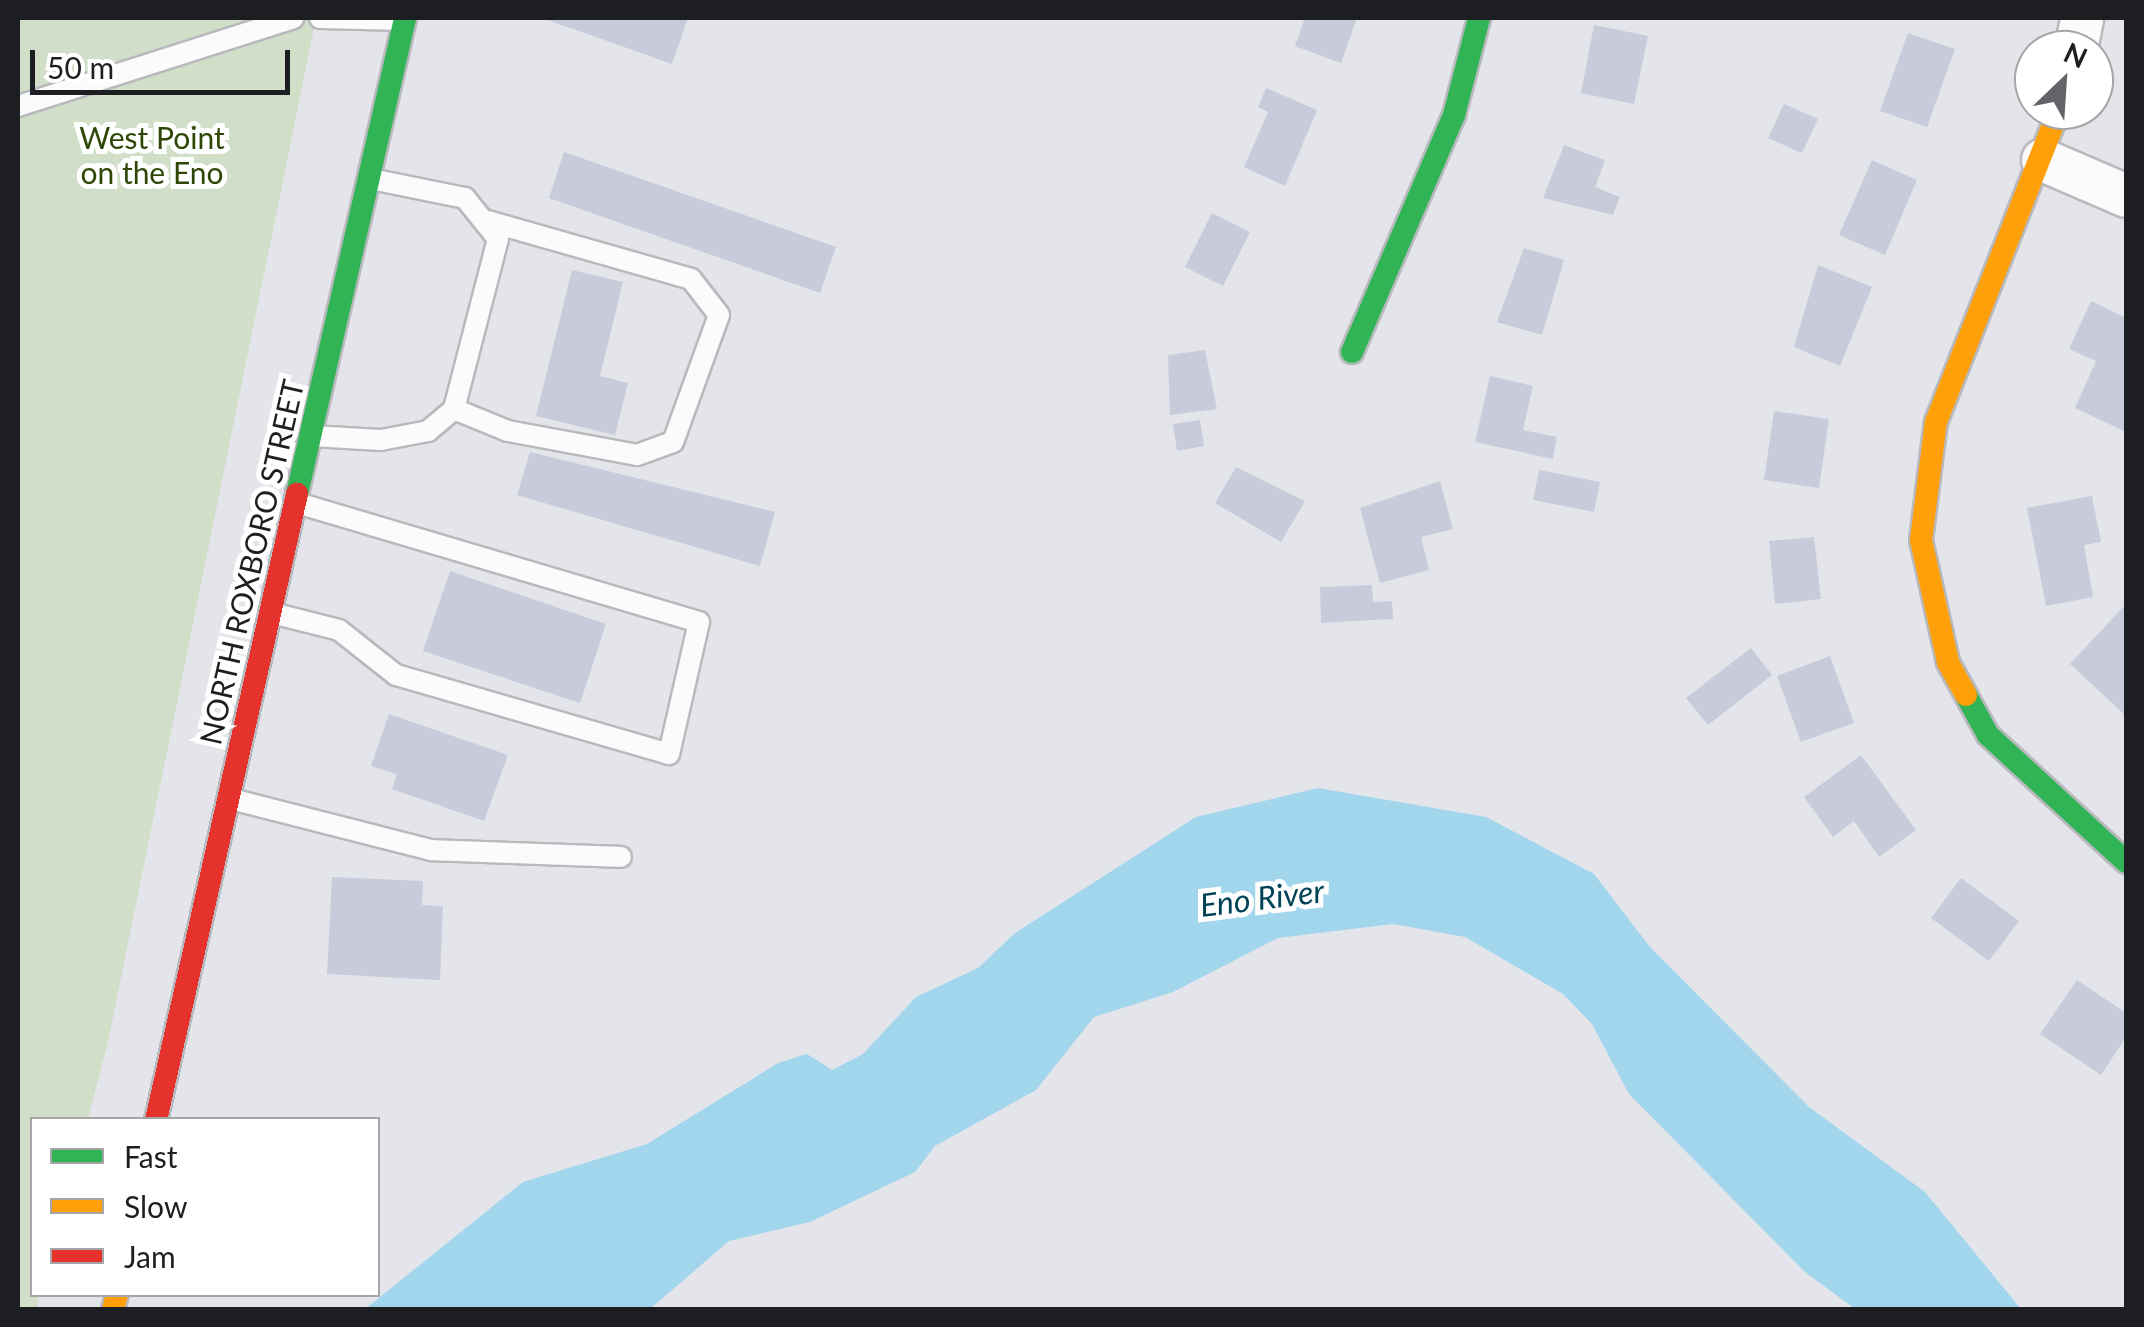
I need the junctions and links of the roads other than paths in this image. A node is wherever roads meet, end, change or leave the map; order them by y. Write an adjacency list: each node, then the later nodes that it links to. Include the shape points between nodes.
1 (293, 18): 5 (lane)
2 (320, 18): 4 (lane)
3 (1478, 18): 11 (main road, via 1454,116)
4 (404, 19): 8 (main road, NORTH ROXBORO STREET)
5 (18, 106)
6 (2053, 130): 7 (main road)
7 (2043, 160): 9 (street); 18 (main road, via 1936,422 1920,540 1948,662 1988,735)
8 (368, 178): 10 (lane, via 431,185); 13 (main road, NORTH ROXBORO STREET)
9 (2126, 196)
10 (488, 221): 12 (lane, via 498,239); 12 (lane, via 691,278 719,315 673,442 637,454 508,431)
11 (1352, 352)
12 (454, 409): 13 (lane, via 428,431 381,440)
13 (310, 436): 14 (main road, NORTH ROXBORO STREET)
14 (295, 503): 15 (main road, NORTH ROXBORO STREET); 15 (lane, via 699,622 669,754 396,675 339,630)
15 (270, 613): 16 (main road, NORTH ROXBORO STREET)
16 (229, 798): 17 (lane, via 432,850); 19 (main road, NORTH ROXBORO STREET)
17 (621, 857)
18 (2126, 862)
19 (157, 1117)

